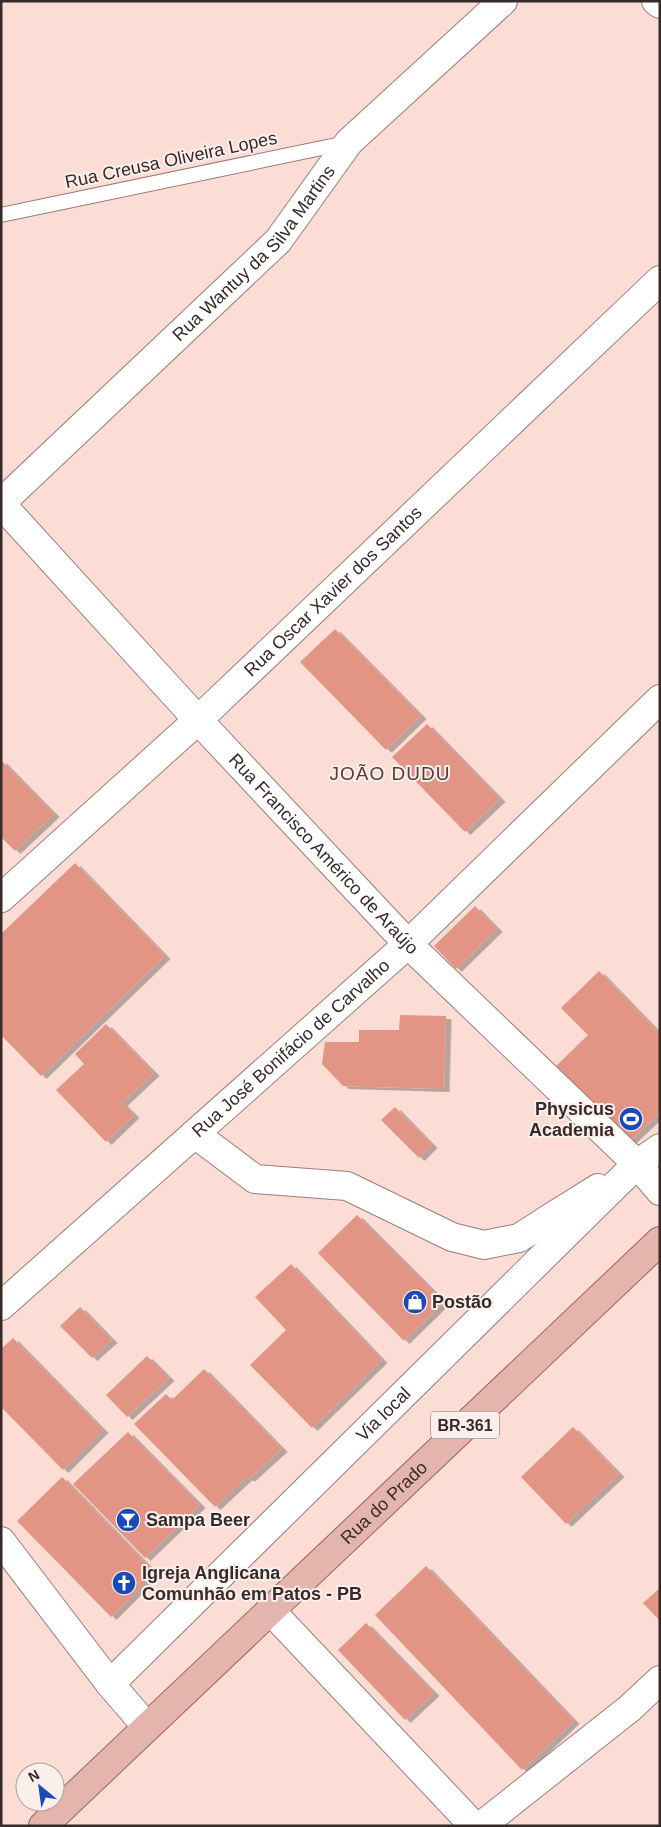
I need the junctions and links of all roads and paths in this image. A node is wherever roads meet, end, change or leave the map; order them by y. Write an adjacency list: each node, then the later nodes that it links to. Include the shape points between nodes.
1 (503, 1): 4 (street, Rua Wantuy da Silva Martins)
2 (656, 1): 3 (street)
3 (660, 4)
4 (349, 142): 5 (lane, Rua Creusa Oliveira Lopes); 7 (street, Rua Wantuy da Silva Martins, via 278,241)
5 (1, 215)
6 (660, 280): 9 (street, Rua Oscar Xavier dos Santos)
7 (1, 504): 9 (street, Rua Francisco Américo de Araújo)
8 (660, 700): 11 (street, Rua José Bonifácio de Carvalho)
9 (198, 720): 10 (street, Rua Oscar Xavier dos Santos); 11 (street, Rua Francisco Américo de Araújo)
10 (1, 898)
11 (408, 944): 12 (street, Rua José Bonifácio de Carvalho); 14 (street, Rua Francisco Américo de Araújo)
12 (195, 1134): 14 (street, via 255,1179 347,1186 452,1237 484,1244 520,1238); 17 (street, Rua José Bonifácio de Carvalho)
13 (660, 1148): 14 (street, Via local)
14 (637, 1164): 15 (street, Rua Francisco Américo de Araújo); 21 (street, Via local)
15 (660, 1191)
16 (660, 1241): 19 (main road, Rua do Prado / BR-361)
17 (1, 1306)
18 (1, 1541): 21 (street)
19 (270, 1610): 22 (main road, Rua do Prado / BR-361); 24 (street)
20 (660, 1680): 25 (street, via 630,1708)
21 (110, 1684): 22 (street)
22 (147, 1727): 23 (main road, Rua do Prado / BR-361)
23 (42, 1826)
24 (474, 1826)
25 (481, 1826)

